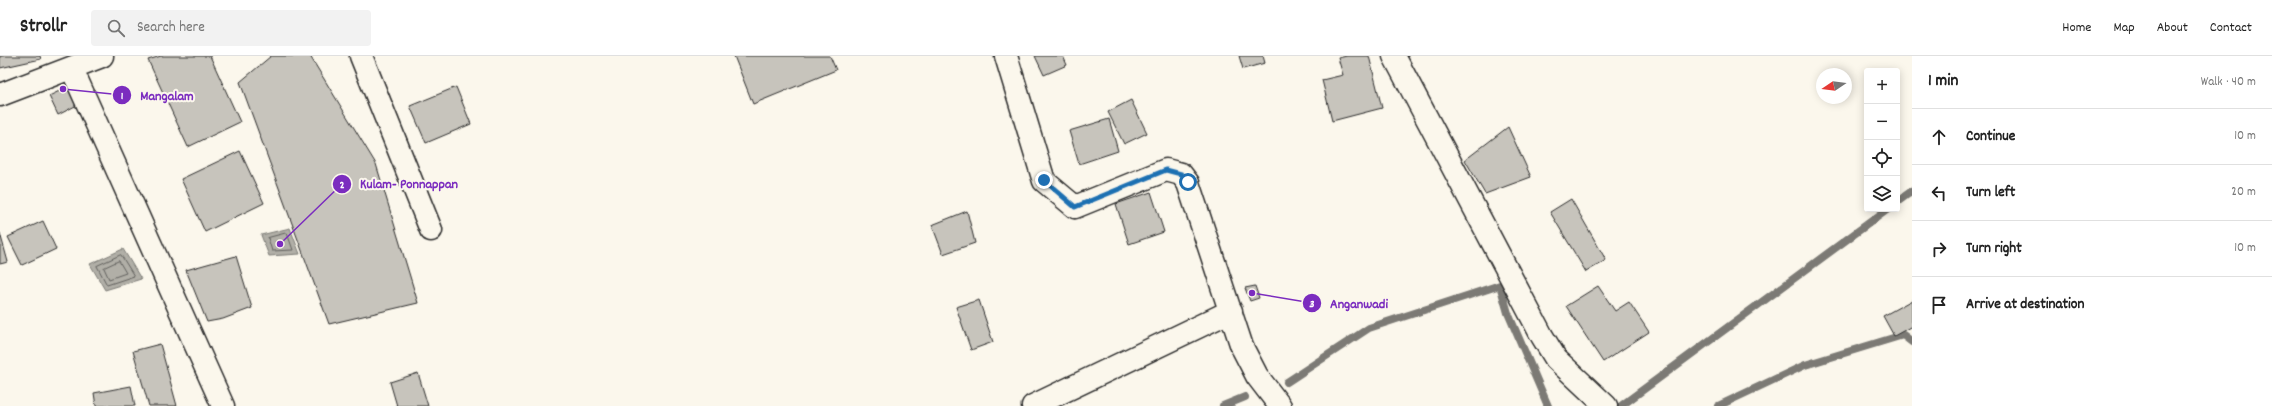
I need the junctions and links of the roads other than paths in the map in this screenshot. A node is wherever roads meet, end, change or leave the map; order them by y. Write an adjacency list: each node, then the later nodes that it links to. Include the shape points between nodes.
1 (102, 56): 5 (street)
2 (361, 56): 7 (street)
3 (1006, 56): 8 (street, via 1044,180 1075,207 1166,170 1181,174 1188,182)
4 (1394, 56): 12 (street, via 1556,359)
5 (72, 69): 6 (street); 9 (street)
6 (0, 94)
7 (431, 230)
8 (1231, 311): 10 (street); 11 (street, via 1242,347 1257,376)
9 (223, 406)
10 (1034, 406)
11 (1280, 406)
12 (1606, 406)

